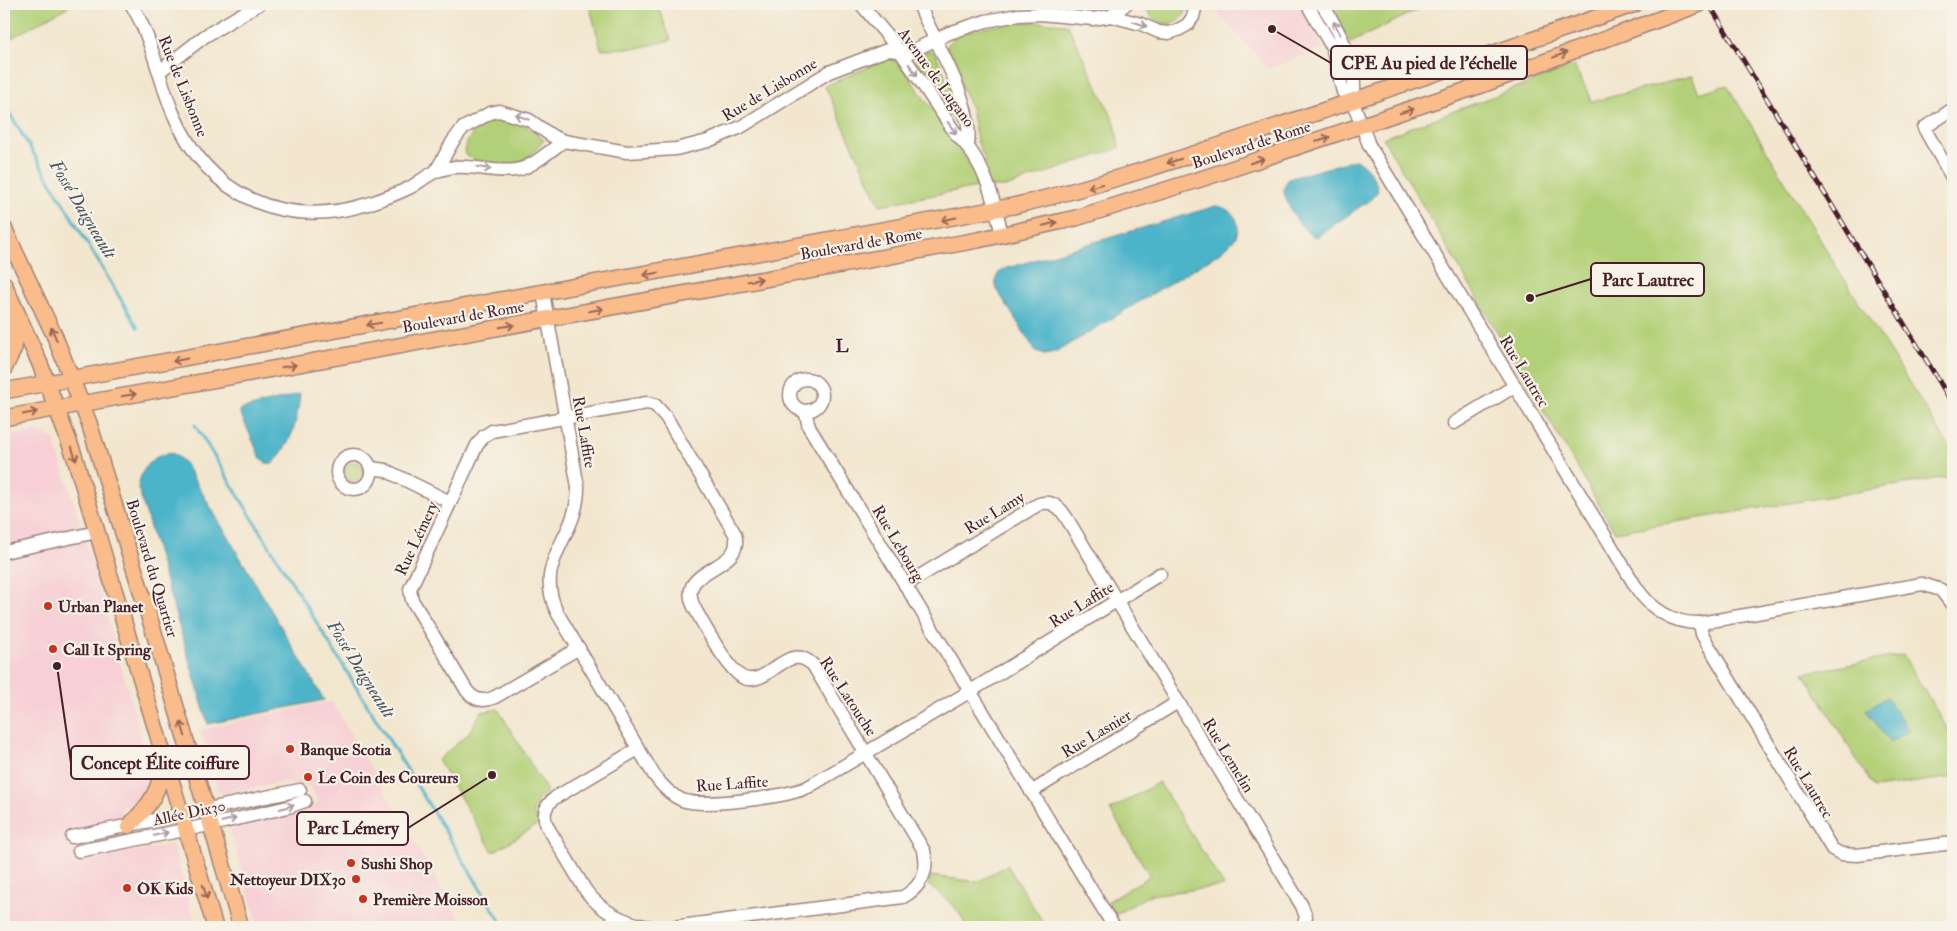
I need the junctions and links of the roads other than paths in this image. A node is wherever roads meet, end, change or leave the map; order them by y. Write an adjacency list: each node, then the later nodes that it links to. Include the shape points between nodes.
1 (131, 4): 14 (street, Rue de Lisbonne)
2 (258, 4): 14 (street, via 212,31)
3 (861, 4): 13 (street, Avenue de Lugano)
4 (919, 4): 12 (street, Avenue de Lugano)
5 (1126, 4): 11 (street)
6 (1196, 4): 11 (street, Rue de Lisbonne, one-way to 6, via 1169,33 1187,25)
7 (1306, 4): 15 (street, Rue Lautrec, via 1329,40 1343,92)
8 (1322, 4): 15 (street, Rue Lautrec, one-way to 8, via 1355,88 1348,56 1341,36)
9 (1635, 4): 15 (main road, Boulevard de Rome)
10 (1700, 4): 17 (main road, Boulevard de Rome, one-way to 10)
11 (1111, 16): 12 (street, Rue de Lisbonne, via 1093,18 1040,14 1005,17)
12 (936, 39): 13 (street, Rue de Lisbonne, via 910,52); 19 (street, Avenue de Lugano, via 962,99 970,131)
13 (900, 51): 18 (street, Rue de Lisbonne, via 886,50 829,72 741,127 690,146 659,152 627,152); 19 (street, Avenue de Lugano, one-way to 19, via 956,134)
14 (160, 70): 20 (street, Rue de Lisbonne, via 173,113 197,157 225,184 263,204 308,212 360,206 398,193)
15 (1353, 102): 17 (street, Rue Lautrec); 22 (main road, Boulevard de Rome, one-way to 22, via 1125,177)
16 (1953, 109): 21 (street, via 1924,128)
17 (1361, 126): 24 (main road, Boulevard de Rome, one-way to 17, via 1110,208); 32 (street, Rue Lautrec, via 1369,145)
18 (564, 141): 20 (street, Rue de Lisbonne, one-way to 18, via 461,166 516,170 533,163); 20 (street, Rue de Lisbonne, one-way to 20, via 529,120 499,111 490,113 462,128)
19 (968, 145): 22 (street, Avenue de Lugano)
20 (436, 172)
21 (1953, 179)
22 (997, 210): 24 (street, Avenue de Lugano); 26 (main road, Boulevard de Rome, one-way to 26)
23 (4, 228): 30 (main road, Boulevard du Quartier, one-way to 23)
24 (1002, 235): 28 (main road, Boulevard de Rome, one-way to 24)
25 (4, 284): 27 (main road)
26 (543, 293): 28 (street, Rue Laffite); 30 (main road, Boulevard de Rome, one-way to 30)
27 (15, 309): 29 (main road, via 14,348); 31 (main road)
28 (548, 319): 34 (main road, Boulevard de Rome, one-way to 28); 37 (street, Rue Laffite)
29 (4, 369)
30 (72, 380): 31 (main road, Boulevard de Rome); 34 (main road, Boulevard du Quartier)
31 (48, 384): 33 (main road, Boulevard de Rome); 35 (main road)
32 (1515, 386): 39 (street); 48 (street, Rue Lautrec, via 1650,605 1667,616)
33 (4, 391)
34 (82, 404): 35 (main road, Boulevard de Rome); 56 (main road, Boulevard du Quartier, one-way to 34, via 115,502)
35 (57, 408): 38 (main road, Boulevard de Rome, one-way to 35); 42 (main road, one-way to 42)
36 (805, 411): 45 (street, Rue Lebourg, via 809,427)
37 (566, 417): 41 (street, Rue Lémery, via 488,433 477,445); 49 (street, Rue Laffite, via 577,479 577,504 573,521 551,566 548,583 553,604); 53 (street, Rue Latouche, via 647,403 662,412 736,538 736,548 731,556 693,585 692,602 704,623 729,664 745,678 757,678 791,658 809,662)
38 (4, 418)
39 (1454, 423)
40 (371, 468): 41 (street, via 385,470)
41 (450, 502): 49 (street, Rue Lémery, via 410,593 470,695 478,700 490,700)
42 (97, 532): 43 (street); 54 (main road)
43 (4, 552)
44 (1160, 574): 46 (street, Rue Laffite)
45 (906, 585): 46 (street, Rue Lamy, via 1046,502 1057,506 1063,513); 50 (street, Rue Lebourg)
46 (1117, 600): 50 (street, Rue Laffite); 51 (street, Rue Lemelin)
47 (1953, 606): 48 (street, Rue Lautrec, via 1937,588 1916,584)
48 (1700, 623): 61 (street, Rue Lautrec, via 1707,643 1832,849 1841,854 1857,855)
49 (579, 648): 52 (street, Rue Laffite)
50 (969, 692): 53 (street, Rue Laffite); 55 (street)
51 (1178, 702): 55 (street, Rue Lasnier); 68 (street, Rue Lemelin, via 1302,906 1306,917)
52 (638, 749): 53 (street, Rue Laffite, via 669,793 688,802 706,804 797,792); 65 (street, via 556,797 547,805 544,816 594,901 619,918)
53 (866, 753): 66 (street, Rue Latouche, via 924,851 924,873 914,890 897,898)
54 (165, 759): 57 (main road); 59 (main road, via 154,798)
55 (1031, 792): 67 (street)
56 (206, 809): 57 (street, Allée Dix30); 58 (main road, Boulevard du Quartier); 58 (street, Allée Dix30, one-way to 56, via 288,807 302,795)
57 (184, 821): 58 (street, Allée Dix30); 59 (street, Allée Dix30); 62 (street, Allée Dix30, one-way to 57); 63 (main road, one-way to 63)
58 (210, 824): 64 (main road, Boulevard du Quartier)
59 (129, 826): 60 (street, Allée Dix30)
60 (72, 838)
61 (1953, 843)
62 (79, 852)
63 (215, 927)
64 (241, 927)
65 (650, 927)
66 (673, 927)
67 (1114, 927)
68 (1303, 927)

